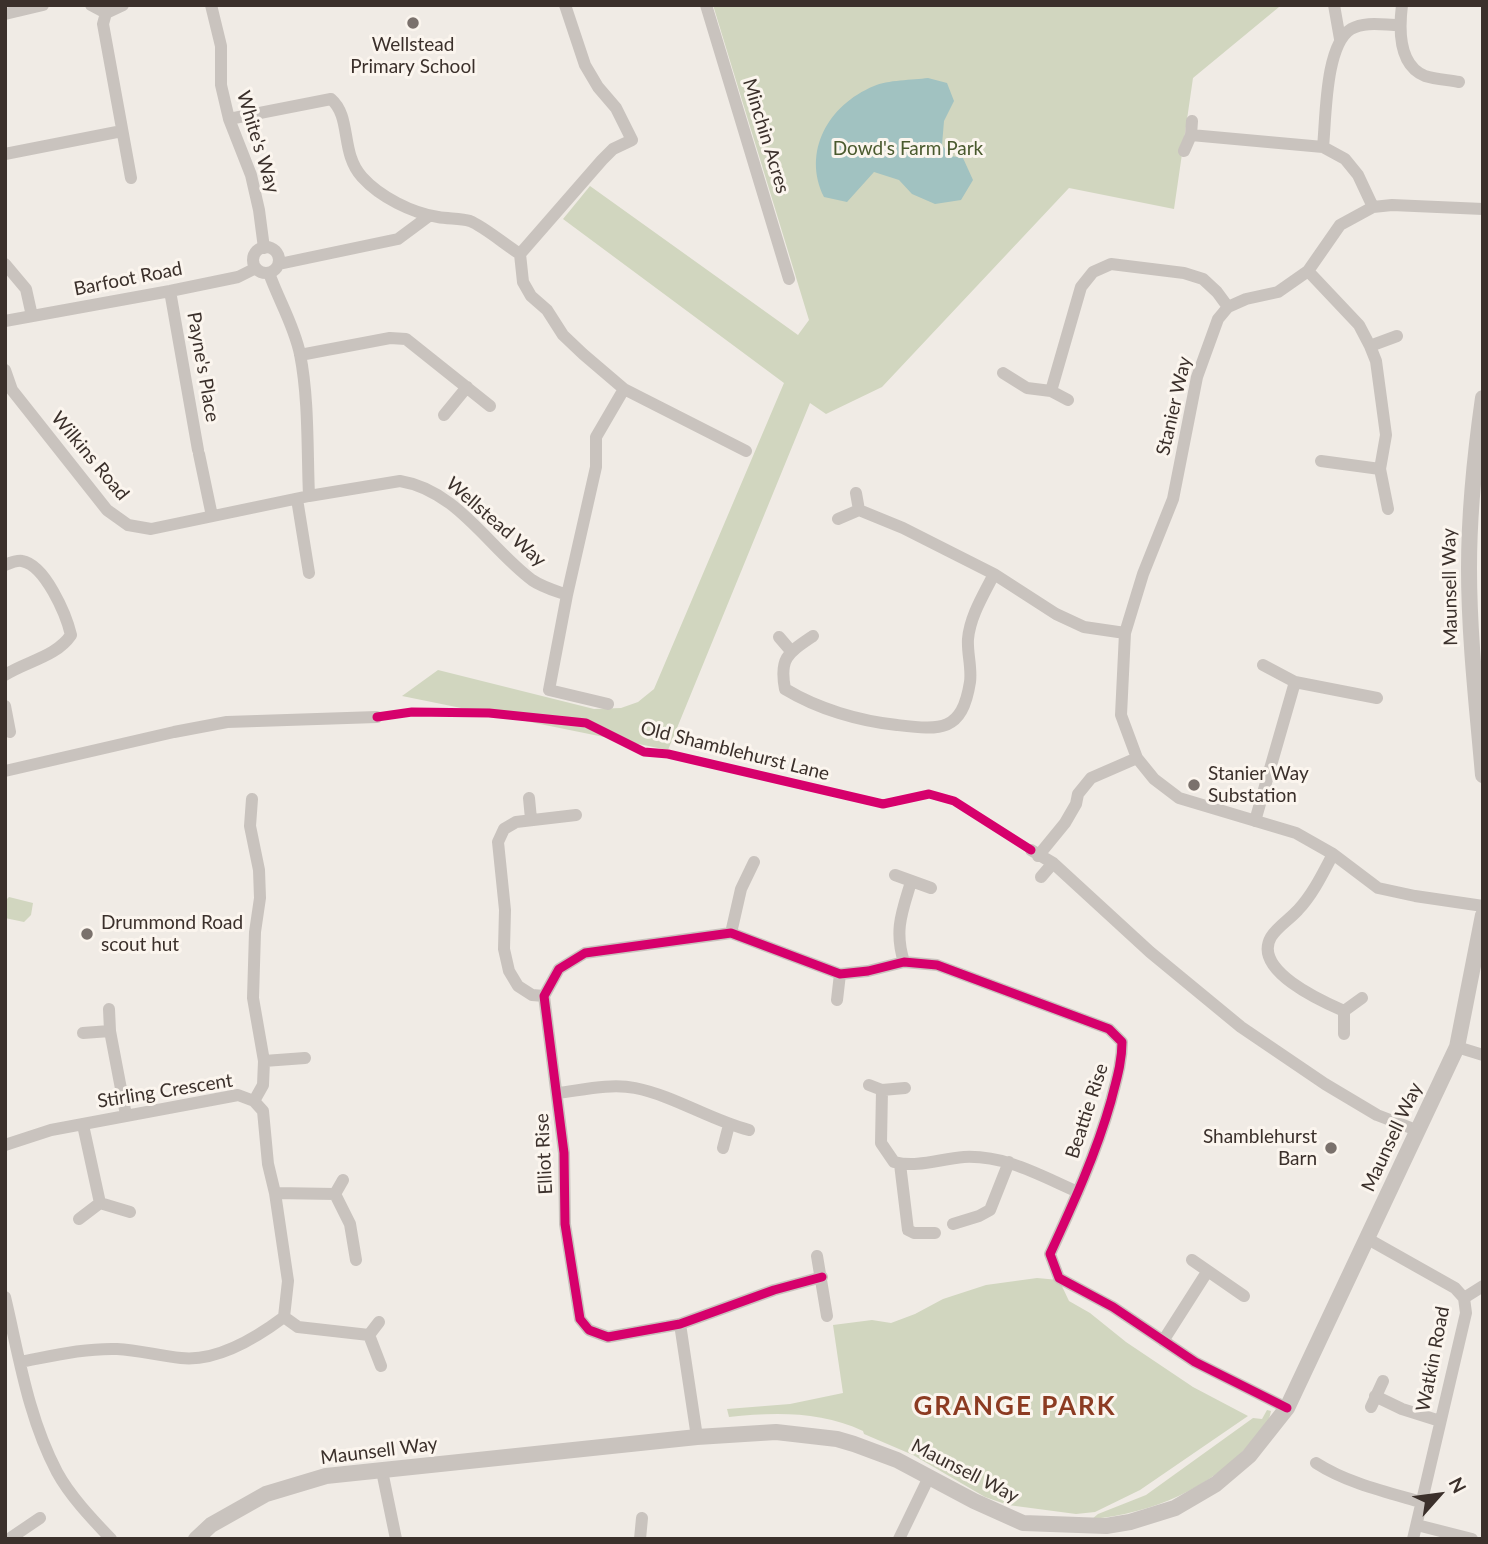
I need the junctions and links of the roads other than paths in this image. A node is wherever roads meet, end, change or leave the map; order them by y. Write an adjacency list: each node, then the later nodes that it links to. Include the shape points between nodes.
1 (43, 5): 10 (street)
2 (91, 5): 9 (street)
3 (123, 5): 9 (street)
4 (211, 5): 14 (street, White's Way)
5 (565, 5): 26 (street, via 585,65 632,140 602,160)
6 (706, 5): 31 (street, Minchin Acres)
7 (1334, 5): 12 (street)
8 (1402, 5): 11 (street)
9 (106, 13): 16 (street, via 103,24)
10 (5, 14)
11 (1399, 25): 12 (street, via 1366,24); 13 (street, via 1411,66 1426,76)
12 (1340, 39): 18 (street, via 1332,63)
13 (1459, 82)
14 (229, 119): 24 (street, via 331,99 339,105 349,155 361,176 397,202); 25 (street, White's Way, via 251,175)
15 (1192, 121): 17 (street)
16 (122, 131): 20 (street); 21 (street)
17 (1191, 135): 18 (street); 19 (street)
18 (1324, 147): 22 (street, via 1345,159)
19 (1184, 151)
20 (5, 154)
21 (131, 178)
22 (1373, 207): 23 (street); 30 (street, via 1340,225)
23 (1483, 209)
24 (429, 216): 26 (street, via 470,221); 29 (street, via 398,239)
25 (264, 248): 28 (street, White's Way, via 254,257); 29 (street, via 275,251 279,258)
26 (520, 254): 42 (street, via 523,282 531,296 563,335)
27 (5, 264): 34 (street, via 26,289)
28 (256, 268): 29 (street, via 264,273); 32 (street, Barfoot Road)
29 (274, 268): 38 (street, via 277,295)
30 (1308, 271): 33 (street, via 1278,292); 37 (street, via 1359,325)
31 (789, 279)
32 (170, 291): 34 (street, Barfoot Road); 56 (street, Payne's Place)
33 (1228, 307): 43 (street, via 1203,279 1184,272 1111,264 1093,272 1081,287); 62 (street, Stanier Way, via 1218,319 1197,377 1173,499)
34 (33, 316): 35 (street, Barfoot Road)
35 (5, 321)
36 (1397, 336): 37 (street)
37 (1370, 346): 51 (street, via 1386,435)
38 (300, 355): 41 (street, via 406,339); 53 (street)
39 (5, 370): 56 (street, Wilkins Road, via 12,390 60,453 107,510 128,525 151,529)
40 (1003, 373): 43 (street, via 1027,388)
41 (467, 387): 46 (street); 47 (street)
42 (624, 389): 49 (street); 61 (street, Wellstead Way, via 596,437 596,467)
43 (1051, 391): 45 (street)
44 (1483, 398): 48 (street, Maunsell Way)
45 (1068, 400)
46 (490, 405)
47 (444, 415)
48 (1480, 432): 76 (street, Maunsell Way, via 1471,499 1469,567)
49 (746, 451)
50 (1321, 461): 51 (street)
51 (1380, 469): 54 (street)
52 (856, 493): 55 (street)
53 (303, 498): 56 (street, Wilkins Road); 59 (street); 61 (street, Wellstead Way, via 400,481 414,483 461,512 534,582)
54 (1388, 509)
55 (859, 510): 57 (street); 60 (street, via 903,527)
56 (212, 516)
57 (838, 519)
58 (5, 565): 67 (street, via 20,561 32,565 53,590 71,635 64,645)
59 (309, 573)
60 (994, 575): 62 (street, via 1083,627); 65 (street, via 968,638 970,681 960,712 944,727 867,722 798,697 785,689 782,670)
61 (567, 595): 70 (street, via 548,690)
62 (1125, 633): 74 (street, Stanier Way, via 1121,715)
63 (813, 636): 65 (street)
64 (779, 637): 65 (street)
65 (792, 651)
66 (1263, 665): 68 (street)
67 (5, 675)
68 (1295, 682): 69 (street); 81 (street)
69 (1377, 698)
70 (608, 704)
71 (5, 706): 73 (street)
72 (377, 717): 75 (street, via 227,722)
73 (10, 732)
74 (1137, 758): 81 (street, Stanier Way, via 1153,779 1179,798); 84 (street, via 1091,778 1078,794 1076,804 1035,853)
75 (5, 771)
76 (1483, 775)
77 (529, 798): 80 (street)
78 (252, 799): 105 (street, Stirling Crescent, via 250,826 260,898 253,998)
79 (576, 815): 80 (street)
80 (531, 819): 94 (street, via 504,829 498,842 504,949 518,986)
81 (1255, 821): 82 (street, Stanier Way, via 1296,833)
82 (1333, 854): 89 (street, Stanier Way, via 1378,888); 98 (street, via 1300,908 1270,938 1268,956 1274,968 1317,999)
83 (754, 862): 91 (street, via 735,888)
84 (1053, 863): 86 (street); 113 (street, via 1241,1027 1377,1115)
85 (895, 875): 87 (street)
86 (1041, 877)
87 (911, 882): 88 (street); 92 (street, via 898,932)
88 (931, 888)
89 (1483, 906)
90 (1483, 915): 102 (street, Maunsell Way)
91 (731, 933): 93 (street, Beattie Rise); 94 (street, via 585,953 559,969)
92 (904, 962): 93 (street, Beattie Rise); 119 (street, Beattie Rise, via 937,965 1109,1029 1122,1042 1122,1062 1104,1125)
93 (839, 974): 96 (street)
94 (544, 996): 107 (street, Elliot Rise)
95 (1362, 998): 98 (street)
96 (837, 1000)
97 (109, 1009): 99 (street)
98 (1344, 1011): 101 (street)
99 (110, 1031): 100 (street); 109 (street)
100 (83, 1033)
101 (1344, 1034)
102 (1457, 1047): 103 (street); 113 (street, Maunsell Way)
103 (1483, 1055)
104 (305, 1058): 105 (street)
105 (264, 1061): 108 (street, Stirling Crescent, via 264,1085)
106 (905, 1088): 117 (street, via 875,1087 881,1143)
107 (558, 1093): 111 (street, Elliot Rise, via 632,1087); 140 (street, Elliot Rise, via 565,1224 580,1319 589,1330 608,1337)
108 (254, 1101): 109 (street, Stirling Crescent, via 238,1095); 120 (street, Stirling Crescent, via 263,1111)
109 (126, 1115): 110 (street, Stirling Crescent)
110 (83, 1125): 114 (street, Stirling Crescent); 122 (street, Stirling Crescent)
111 (729, 1125): 112 (street, Elliot Rise); 115 (street)
112 (749, 1130)
113 (1419, 1131): 127 (street, Maunsell Way)
114 (5, 1144)
115 (723, 1148)
116 (1009, 1162): 117 (street, Beattie Rise, via 964,1157); 119 (street, Beattie Rise); 125 (street, via 990,1210)
117 (900, 1164): 126 (street, via 908,1230)
118 (343, 1180): 121 (street)
119 (1078, 1192): 142 (street, Beattie Rise, via 1050,1254 1059,1278)
120 (275, 1193): 121 (street); 138 (street, Stirling Crescent, via 288,1281)
121 (335, 1194): 129 (street, via 350,1224)
122 (100, 1203): 123 (street); 124 (street)
123 (130, 1212)
124 (79, 1219)
125 (953, 1224)
126 (935, 1233)
127 (1368, 1239): 136 (street, Watkin Road, via 1455,1288); 146 (street, Maunsell Way)
128 (817, 1256): 132 (street)
129 (356, 1260)
130 (1192, 1261): 131 (street)
131 (1207, 1272): 134 (street); 142 (street)
132 (822, 1277): 137 (street); 140 (street, Elliot Rise)
133 (1483, 1286): 136 (street)
134 (1244, 1296)
135 (5, 1297): 143 (street)
136 (1464, 1298): 147 (street, Watkin Road, via 1466,1313)
137 (827, 1316)
138 (284, 1317): 141 (street, via 298,1327); 143 (street, via 207,1358 114,1349)
139 (379, 1322): 141 (street)
140 (680, 1324): 148 (street)
141 (369, 1335): 144 (street)
142 (1163, 1341): 146 (street, Beattie Rise)
143 (20, 1363): 157 (street, via 27,1396 57,1473)
144 (381, 1366)
145 (1383, 1381): 147 (street, via 1373,1401)
146 (1287, 1408): 151 (street, Maunsell Way, via 1249,1456 1216,1484 1175,1508 1106,1527 1023,1523)
147 (1440, 1421): 152 (street, Watkin Road)
148 (697, 1437): 150 (street, Maunsell Way); 151 (street, Maunsell Way, via 776,1432 837,1439)
149 (1315, 1463): 152 (street, via 1374,1489)
150 (382, 1471): 158 (street, Maunsell Way, via 326,1476 266,1494 211,1525); 159 (street)
151 (929, 1477): 161 (street)
152 (1421, 1502): 155 (street, Watkin Road)
153 (40, 1518): 156 (street)
154 (642, 1518): 160 (street)
155 (1417, 1525): 162 (street, Watkin Road); 163 (street)
156 (9, 1539)
157 (111, 1539)
158 (196, 1539)
159 (396, 1539)
160 (639, 1539)
161 (899, 1539)
162 (1413, 1539)
163 (1472, 1539)

